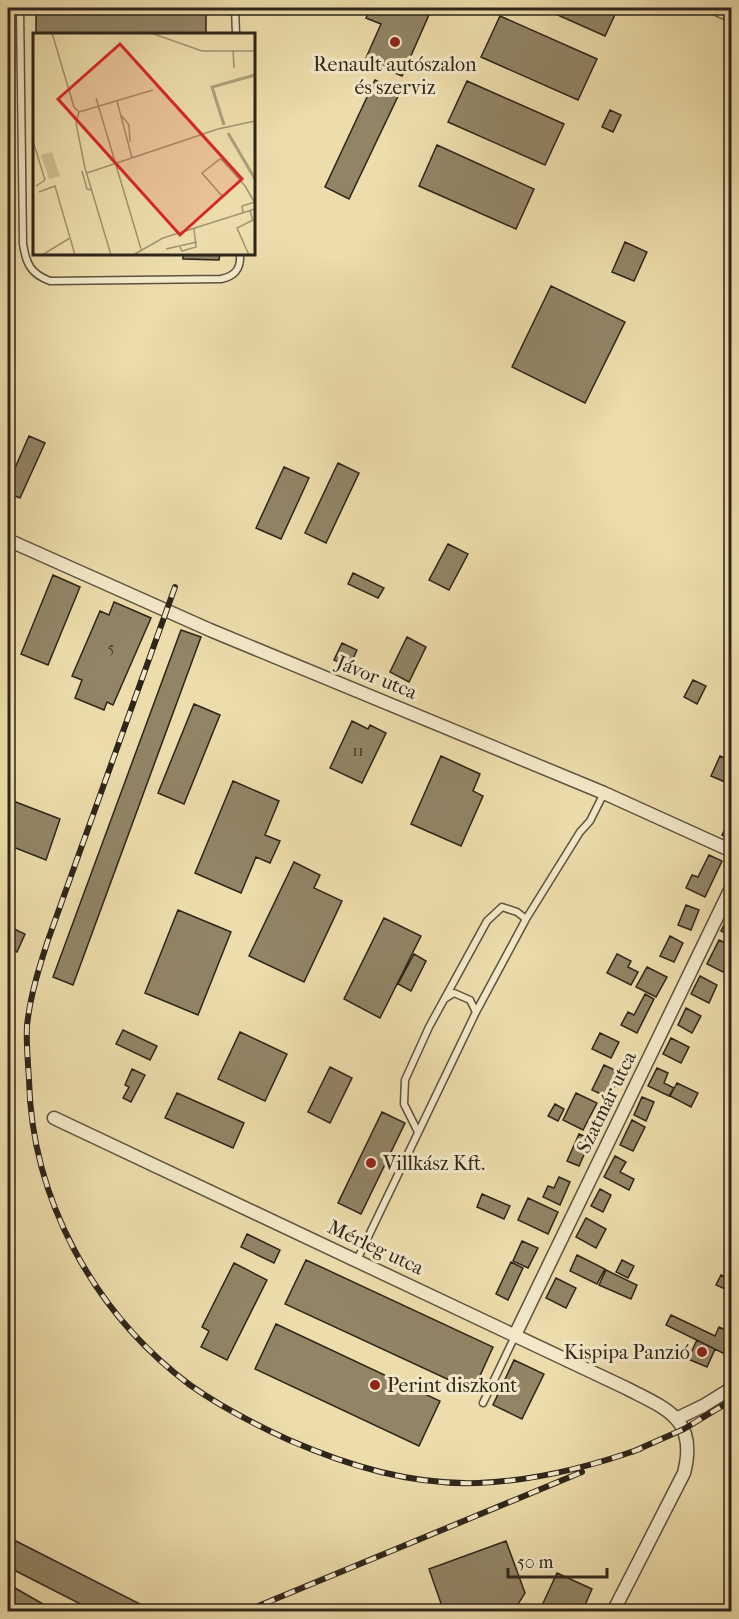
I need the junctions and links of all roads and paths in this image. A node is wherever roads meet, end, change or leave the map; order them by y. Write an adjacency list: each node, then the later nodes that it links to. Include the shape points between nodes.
1 (20, 8): 6 (lane, via 23,244 31,271 50,282 221,279 231,277 237,270)
2 (235, 8): 5 (lane)
3 (718, 8): 4 (street)
4 (732, 14)
5 (236, 33)
6 (240, 255)
7 (8, 540): 8 (street, Jávor utca, via 210,630)
8 (604, 793): 9 (street, Jávor utca); 11 (lane)
9 (732, 851)
10 (732, 886): 17 (street, Szatmár utca)
11 (526, 919): 12 (lane, via 502,907 487,921); 13 (lane)
12 (443, 1000): 13 (lane, via 454,993 470,1000); 15 (lane, via 405,1080 404,1104)
13 (476, 1012): 15 (lane)
14 (54, 1118): 16 (street, Mérleg utca)
15 (418, 1132): 16 (lane)
16 (357, 1260): 17 (street, Mérleg utca)
17 (515, 1335): 19 (lane); 20 (street, Mérleg utca, via 657,1403)
18 (732, 1388): 20 (street)
19 (483, 1403)
20 (678, 1418): 21 (street, via 689,1449 684,1473)
21 (613, 1611)

